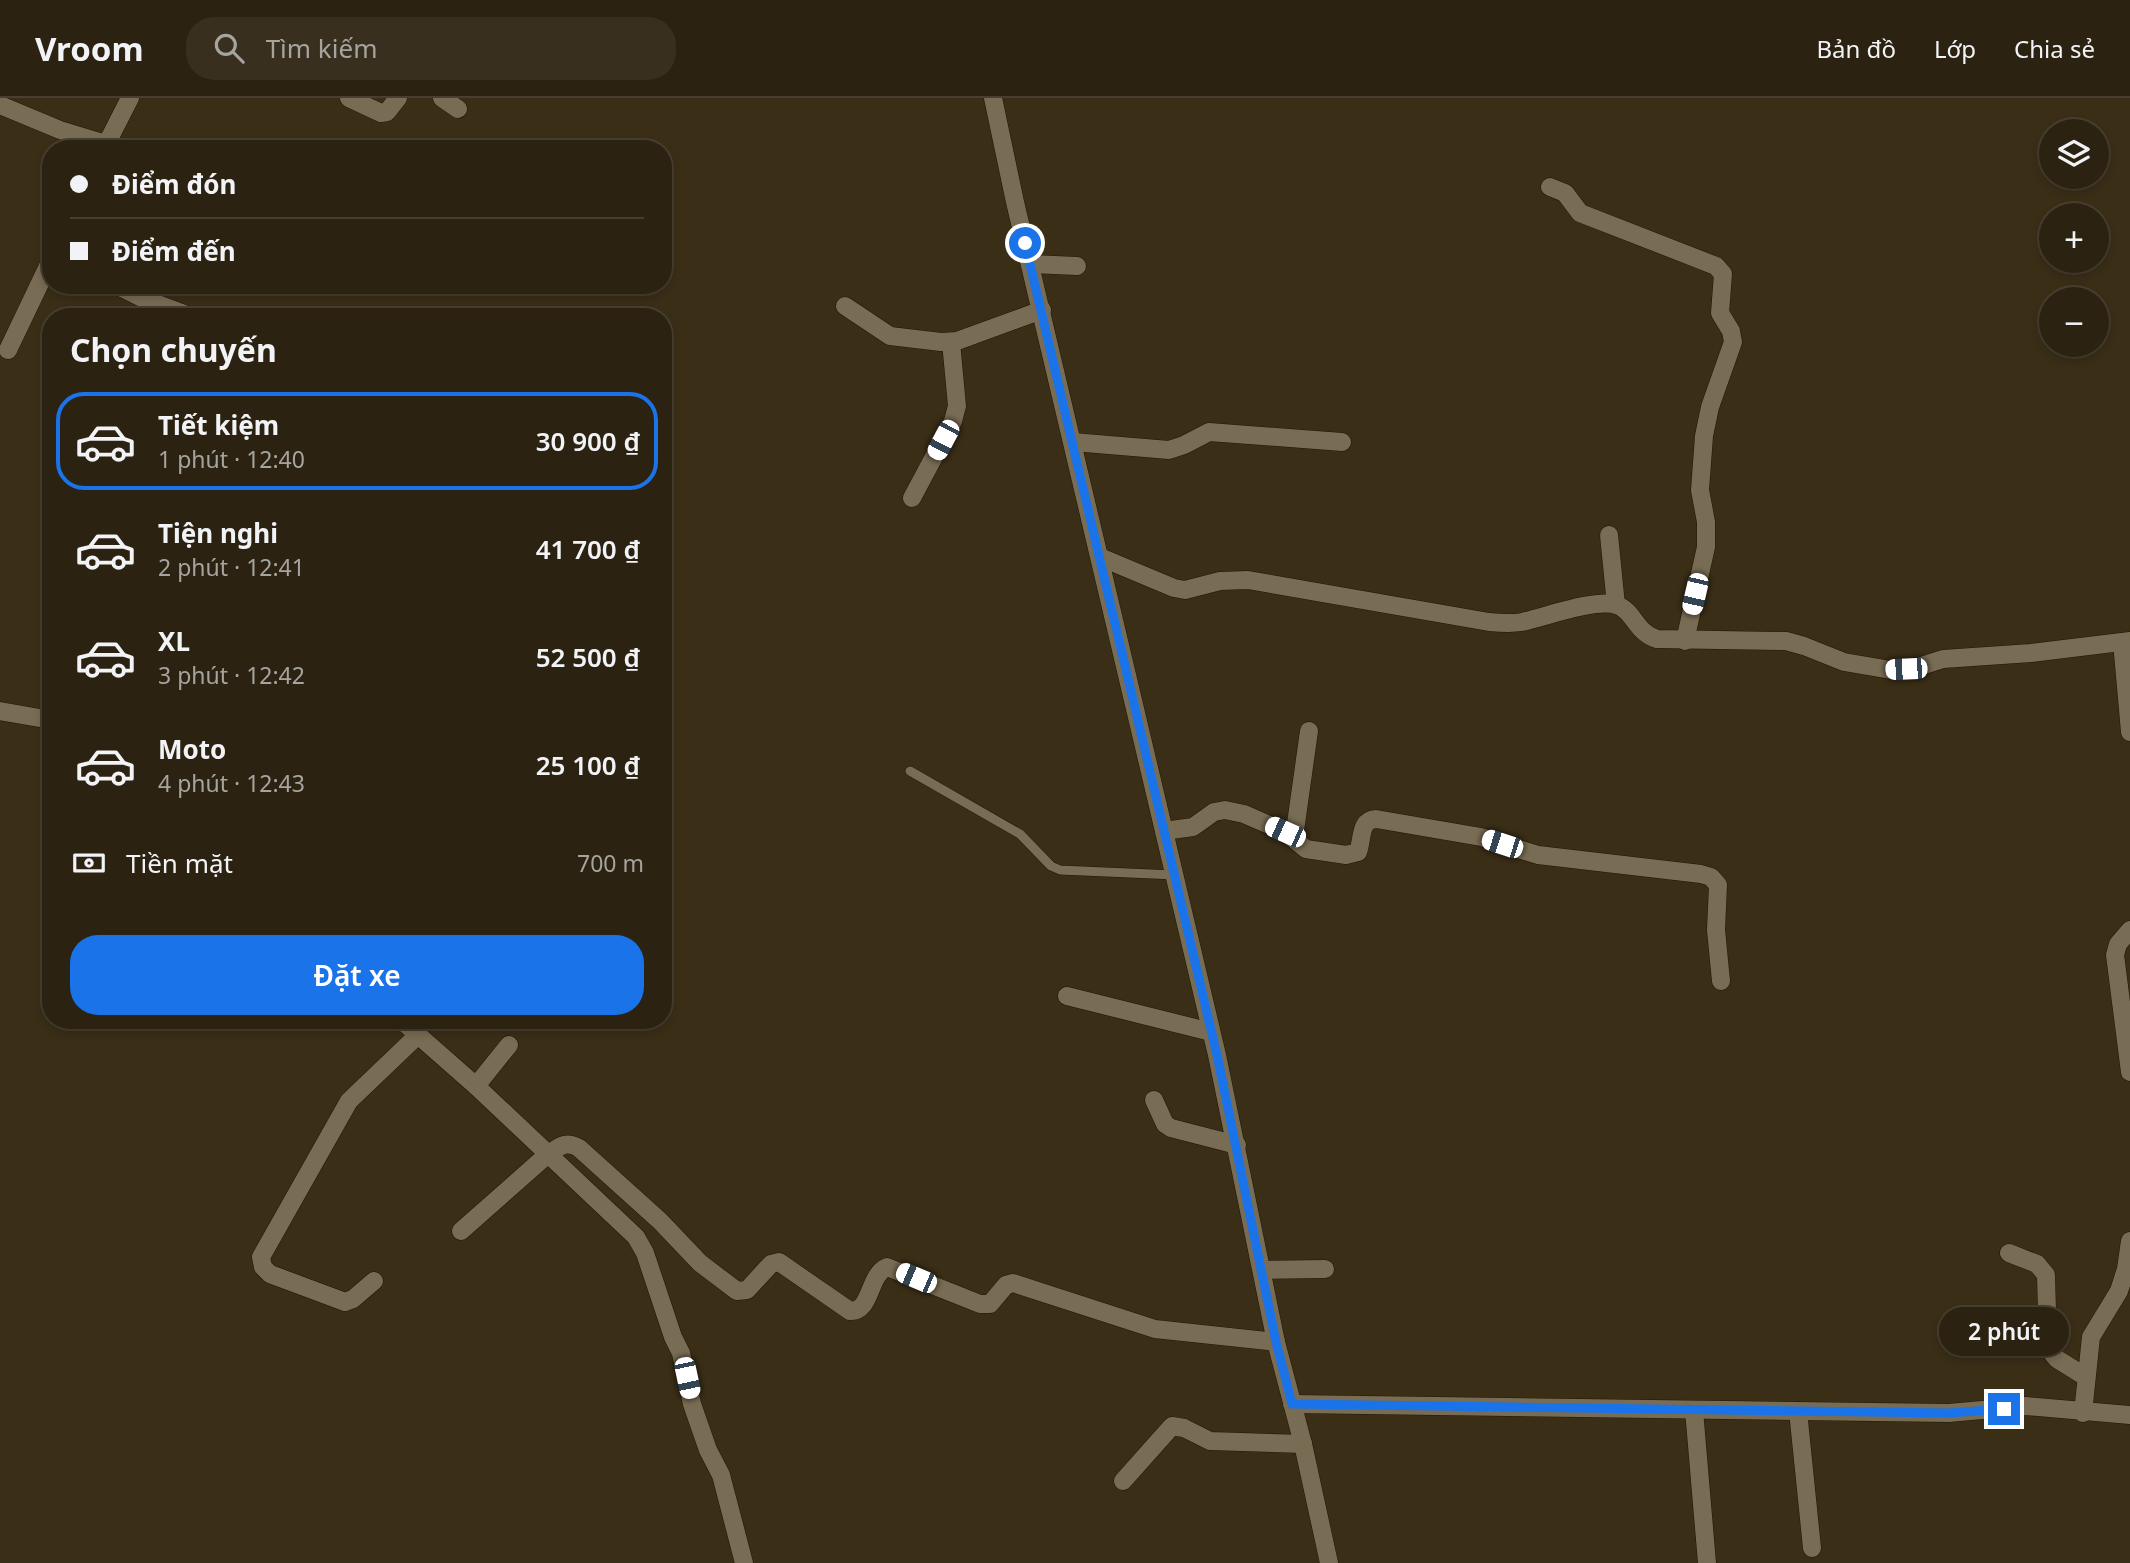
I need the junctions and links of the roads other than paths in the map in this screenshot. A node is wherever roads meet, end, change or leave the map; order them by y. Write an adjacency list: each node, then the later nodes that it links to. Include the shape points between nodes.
1 (130, 98): 9 (street)
2 (349, 98): 3 (street, via 382,113)
3 (398, 98)
4 (442, 98): 7 (street)
5 (993, 98): 11 (street)
6 (0, 105): 8 (street)
7 (458, 109)
8 (86, 140)
9 (109, 140)
10 (1550, 187): 26 (street, via 1564,193 1580,213 1716,266 1723,274 1720,313 1733,342 1704,436 1700,490 1706,547)
11 (1031, 264): 12 (street); 17 (street)
12 (1077, 266)
13 (42, 279): 19 (street)
14 (134, 294): 16 (street)
15 (845, 306): 18 (street, via 890,336)
16 (168, 308)
17 (1042, 310): 18 (street); 20 (street)
18 (951, 342): 22 (street, via 957,406)
19 (8, 350)
20 (1073, 442): 21 (street, via 1169,450 1209,432); 24 (street)
21 (1342, 442)
22 (912, 498)
23 (1609, 535): 25 (street)
24 (1100, 557): 25 (street, via 1185,590 1248,580 1489,622 1520,622 1595,604); 33 (street)
25 (1616, 605): 26 (street, via 1624,608 1643,633)
26 (1685, 641): 27 (street, via 1786,641 1844,662 1891,670 1943,659)
27 (2126, 641): 31 (street)
28 (0, 711): 29 (street)
29 (42, 718)
30 (1309, 731): 34 (street)
31 (2130, 732)
32 (910, 771): 35 (lane, via 1020,834 1060,870)
33 (1164, 831): 34 (street, via 1193,827 1214,812 1226,810); 35 (street)
34 (1294, 838): 37 (street, via 1313,851 1352,854 1360,848 1364,824 1376,818 1481,837 1538,855 1711,877 1718,885)
35 (1175, 874): 40 (street)
36 (2128, 936): 43 (street, via 2116,948 2115,956)
37 (1721, 981)
38 (1067, 996): 40 (street)
39 (410, 1029): 41 (street)
40 (1212, 1032): 46 (street)
41 (417, 1036): 44 (street); 53 (street, via 349,1101 261,1257 271,1274 345,1302)
42 (509, 1045): 44 (street)
43 (2130, 1072)
44 (480, 1081): 47 (street)
45 (1154, 1100): 46 (street, via 1171,1128)
46 (1237, 1145): 52 (street)
47 (555, 1150): 48 (street); 54 (street, via 572,1144 579,1148 700,1263 737,1291 747,1290 771,1264 779,1262 856,1312 879,1272 887,1267 980,1304 990,1304 1013,1283 1155,1329); 64 (street, via 636,1237 645,1253 681,1353 692,1404 721,1475)
48 (461, 1231)
49 (2130, 1241): 55 (street, via 2119,1291 2091,1336)
50 (2009, 1253): 55 (street, via 2037,1264 2046,1275 2048,1348)
51 (1325, 1269): 52 (street)
52 (1262, 1270): 54 (street)
53 (374, 1282)
54 (1276, 1342): 56 (street)
55 (2086, 1377): 59 (street)
56 (1292, 1404): 57 (street); 61 (street)
57 (1694, 1410): 58 (street); 66 (street)
58 (1798, 1411): 59 (street, via 1965,1413 2026,1406); 63 (street)
59 (2083, 1413): 60 (street)
60 (2130, 1415)
61 (1303, 1444): 62 (street, via 1210,1441 1172,1426); 65 (street)
62 (1123, 1481)
63 (1812, 1548)
64 (744, 1563)
65 (1329, 1563)
66 (1707, 1563)

